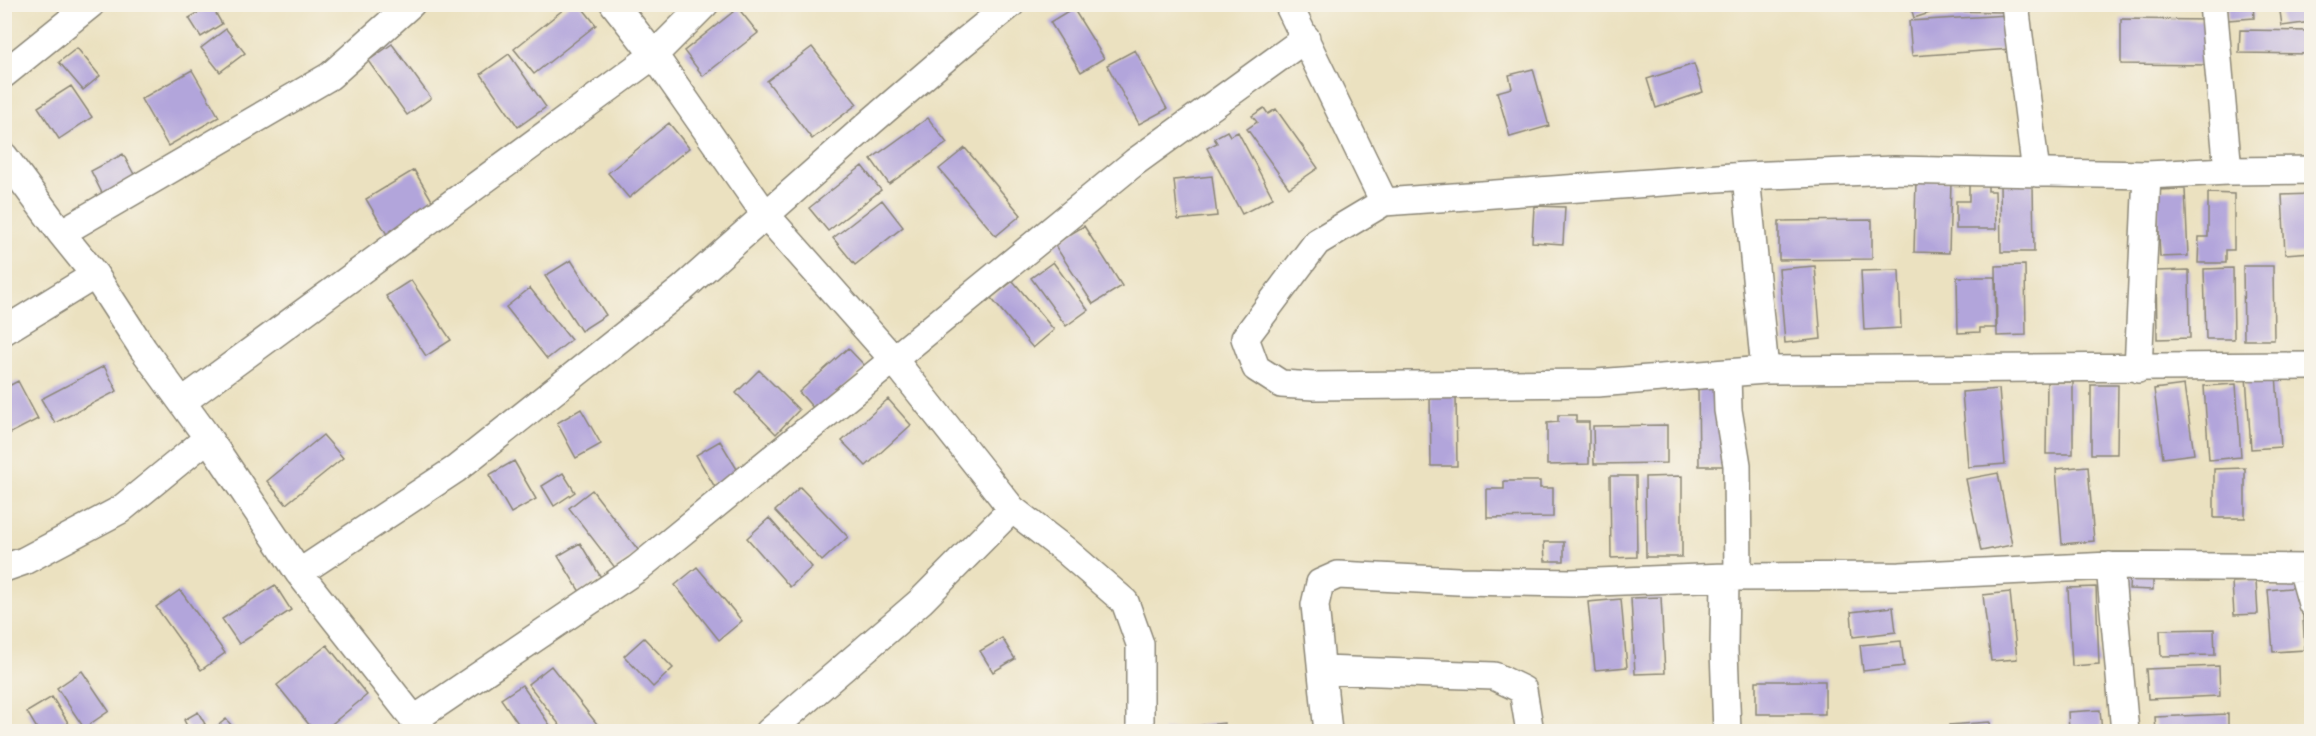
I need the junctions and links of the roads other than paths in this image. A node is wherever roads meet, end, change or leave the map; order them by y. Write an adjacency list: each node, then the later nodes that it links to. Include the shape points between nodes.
1 (91, 4): 11 (street)
2 (411, 4): 20 (street, via 330,76)
3 (615, 4): 10 (street)
4 (705, 4): 10 (street)
5 (1011, 4): 19 (street)
6 (1288, 4): 9 (street)
7 (2014, 4): 15 (street)
8 (2213, 4): 14 (street)
9 (1306, 38): 18 (street); 23 (street, via 1135,162)
10 (654, 55): 19 (street); 28 (street)
11 (4, 74)
12 (4, 156): 20 (street)
13 (2312, 170): 14 (street)
14 (2228, 171): 16 (street)
15 (2036, 173): 16 (street); 17 (street, via 1894,170)
16 (2147, 174): 25 (street)
17 (1746, 176): 18 (street); 26 (street)
18 (1384, 202): 27 (street, via 1317,242 1245,338 1256,368 1281,384 1314,386 1597,383)
19 (765, 214): 23 (street); 34 (street, via 681,290 456,469)
20 (61, 233): 21 (street)
21 (95, 274): 22 (street); 28 (street)
22 (4, 331)
23 (894, 360): 30 (street); 38 (street, via 637,569)
24 (2312, 366): 25 (street)
25 (2138, 369): 26 (street)
26 (1765, 370): 27 (street)
27 (1727, 374): 35 (street, via 1737,465)
28 (182, 402): 29 (street)
29 (208, 438): 32 (street, via 120,510); 34 (street)
30 (1012, 509): 39 (street, via 921,601); 40 (street, via 1125,602 1140,644)
31 (2110, 566): 33 (street); 35 (street, via 1900,576); 44 (street)
32 (4, 568)
33 (2307, 568): 36 (street)
34 (299, 573): 38 (street)
35 (1731, 577): 37 (street, via 1572,583 1338,575 1320,583 1315,605); 43 (street, via 1724,650)
36 (2312, 604)
37 (1322, 670): 41 (street); 42 (street, via 1494,676 1523,690)
38 (419, 725)
39 (769, 732)
40 (1140, 732)
41 (1328, 732)
42 (1530, 732)
43 (1727, 732)
44 (2126, 732)

